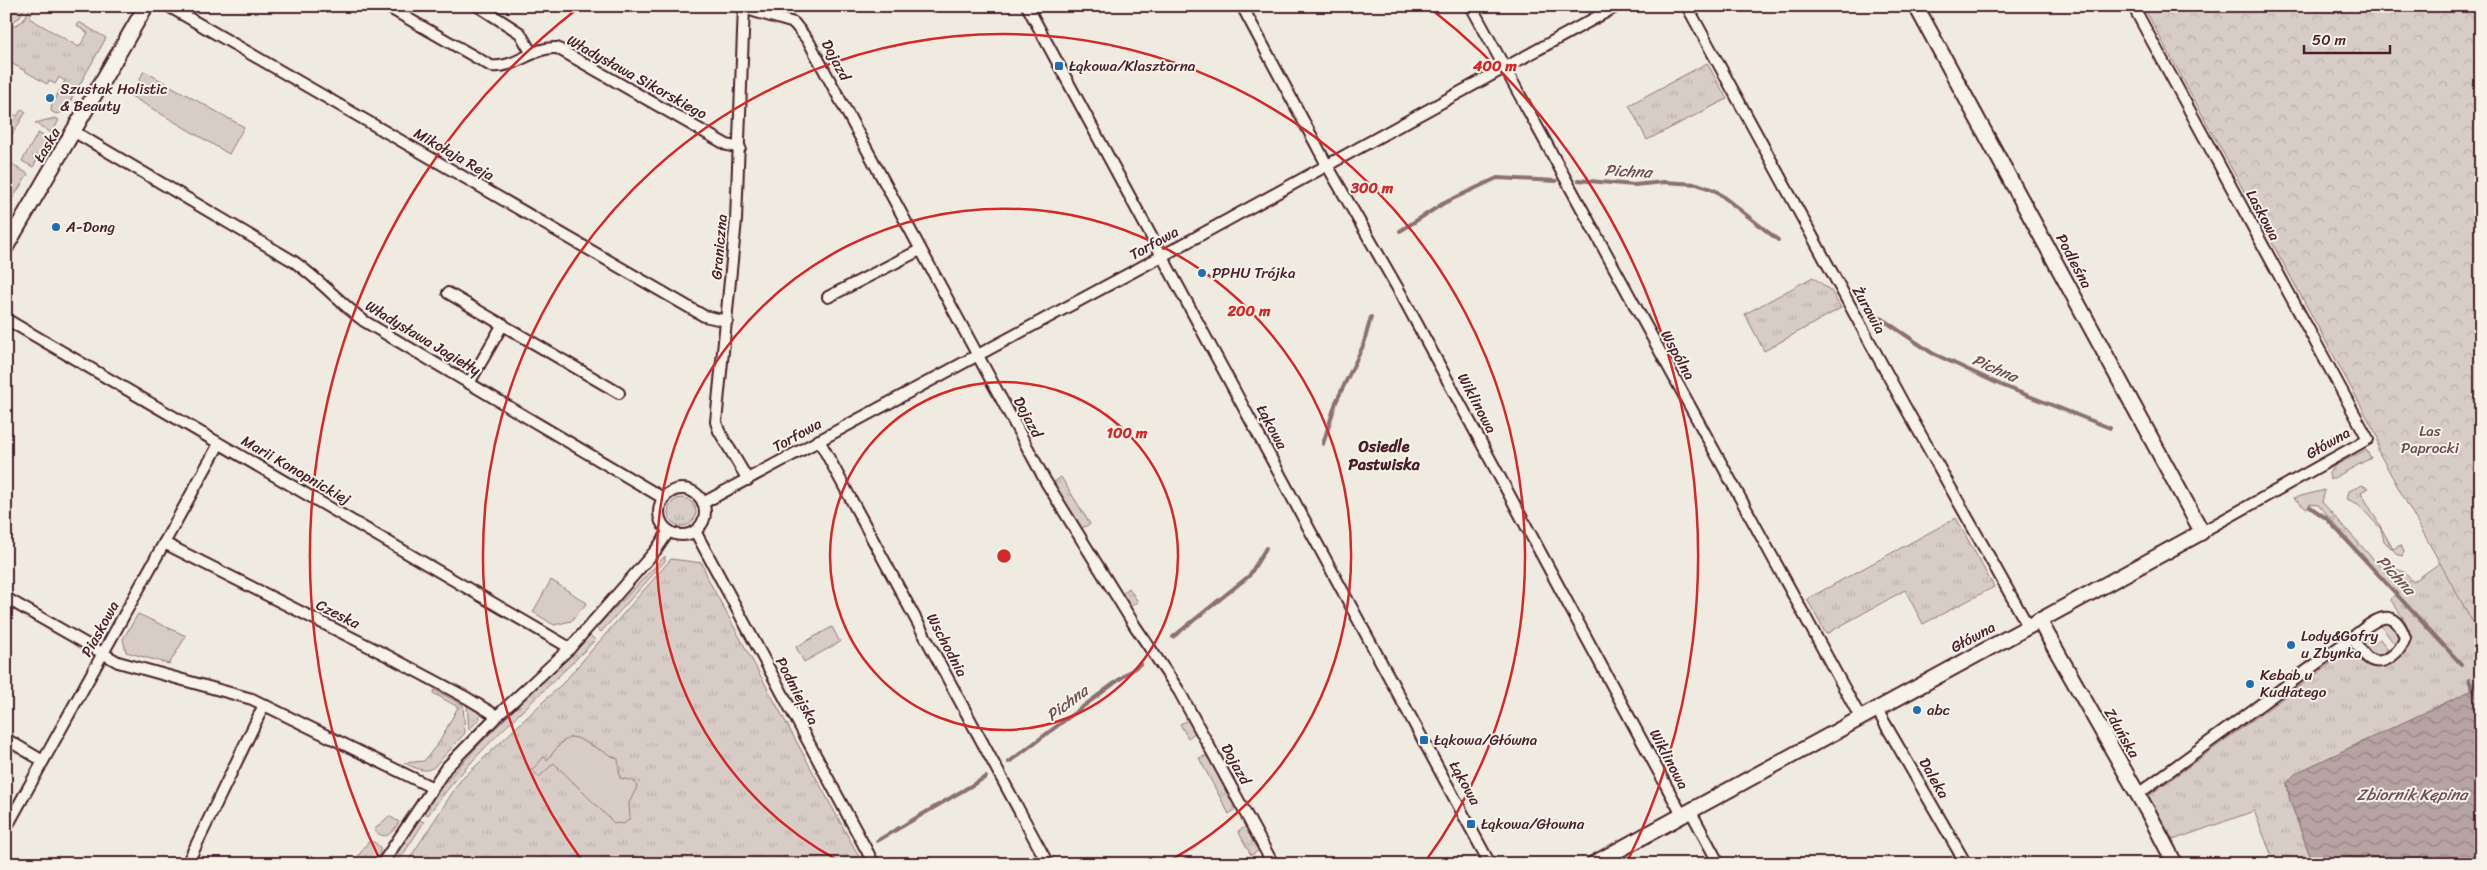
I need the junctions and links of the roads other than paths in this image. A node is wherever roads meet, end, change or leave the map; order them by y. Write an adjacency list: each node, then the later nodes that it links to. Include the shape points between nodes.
1 (146, 6): 15 (street, Łaska)
2 (168, 6): 24 (street, Mikołaja Reja, via 704,316)
3 (386, 6): 13 (street, Władysława Sikorskiego, via 484,64 507,66)
4 (478, 6): 13 (street, via 520,33)
5 (1027, 6): 20 (street, Łąkowa)
6 (1242, 6): 17 (street, Wiklinowa)
7 (1470, 6): 14 (street, Wspólna)
8 (1617, 6): 14 (street, Torfowa)
9 (1687, 6): 40 (street, Żurawia, via 1898,394)
10 (1916, 6): 37 (street, Podleśna)
11 (2133, 6): 29 (street, Laskowa)
12 (744, 7): 16 (street, Graniczna); 19 (street, Dojazd, via 782,18 802,31)
13 (532, 54): 16 (street, Władysława Sikorskiego, via 546,47 557,48 727,145)
14 (1504, 68): 17 (street, Torfowa); 47 (street, Wspólna)
15 (73, 131): 18 (street, Łaska); 27 (street, Władysława Jagiełły, via 293,261 364,321)
16 (740, 148): 24 (street, Graniczna)
17 (1327, 164): 20 (street, Torfowa); 52 (street, Wiklinowa)
18 (6, 247)
19 (920, 250): 22 (street); 26 (street, Dojazd)
20 (1162, 256): 26 (street, Torfowa); 59 (street, Łąkowa)
21 (448, 293): 25 (street)
22 (828, 297)
23 (6, 319): 31 (street, Marii Konopnickiej)
24 (728, 322): 32 (street, Graniczna, via 716,422)
25 (503, 324): 27 (street); 28 (street)
26 (978, 355): 30 (street, Torfowa); 58 (street, Dojazd, via 1046,482 1179,691)
27 (469, 383): 33 (street, Władysława Jagiełły)
28 (619, 394)
29 (2368, 439): 37 (street, Główna)
30 (819, 440): 32 (street, Torfowa); 57 (street, Wschodnia)
31 (219, 444): 38 (street, Piaskowa); 42 (street, Marii Konopnickiej)
32 (748, 480): 34 (street, Torfowa)
33 (663, 498): 34 (street, via 681,488 694,492); 35 (street, via 658,512)
34 (703, 503): 36 (street, via 704,518)
35 (669, 531): 36 (street, via 682,535); 42 (street)
36 (695, 531): 56 (street, Podmiejska)
37 (2202, 532): 40 (street, Główna)
38 (164, 543): 43 (street, Piaskowa); 46 (street, Czeska, via 388,656)
39 (6, 598): 43 (street)
40 (2033, 623): 45 (street, Główna); 51 (street, Zduńska)
41 (2352, 638): 41 (street, via 2366,656 2377,660 2398,652 2405,638 2396,620 2384,616); 51 (street)
42 (570, 648): 46 (street)
43 (103, 654): 44 (street, via 118,662); 49 (street, Piaskowa)
44 (264, 705): 50 (street); 54 (street)
45 (1876, 708): 47 (street, Główna); 62 (street, Daleka)
46 (497, 716): 50 (street)
47 (1860, 718): 52 (street, Główna)
48 (6, 739): 49 (street)
49 (43, 760): 53 (street, Piaskowa)
50 (431, 787): 55 (street)
51 (2138, 794): 63 (street, Zduńska)
52 (1686, 813): 60 (street, Główna); 61 (street, Wiklinowa)
53 (6, 828)
54 (187, 864)
55 (382, 864)
56 (874, 864)
57 (1048, 864)
58 (1273, 864)
59 (1490, 864)
60 (1593, 864)
61 (1719, 864)
62 (1966, 864)
63 (2175, 864)

